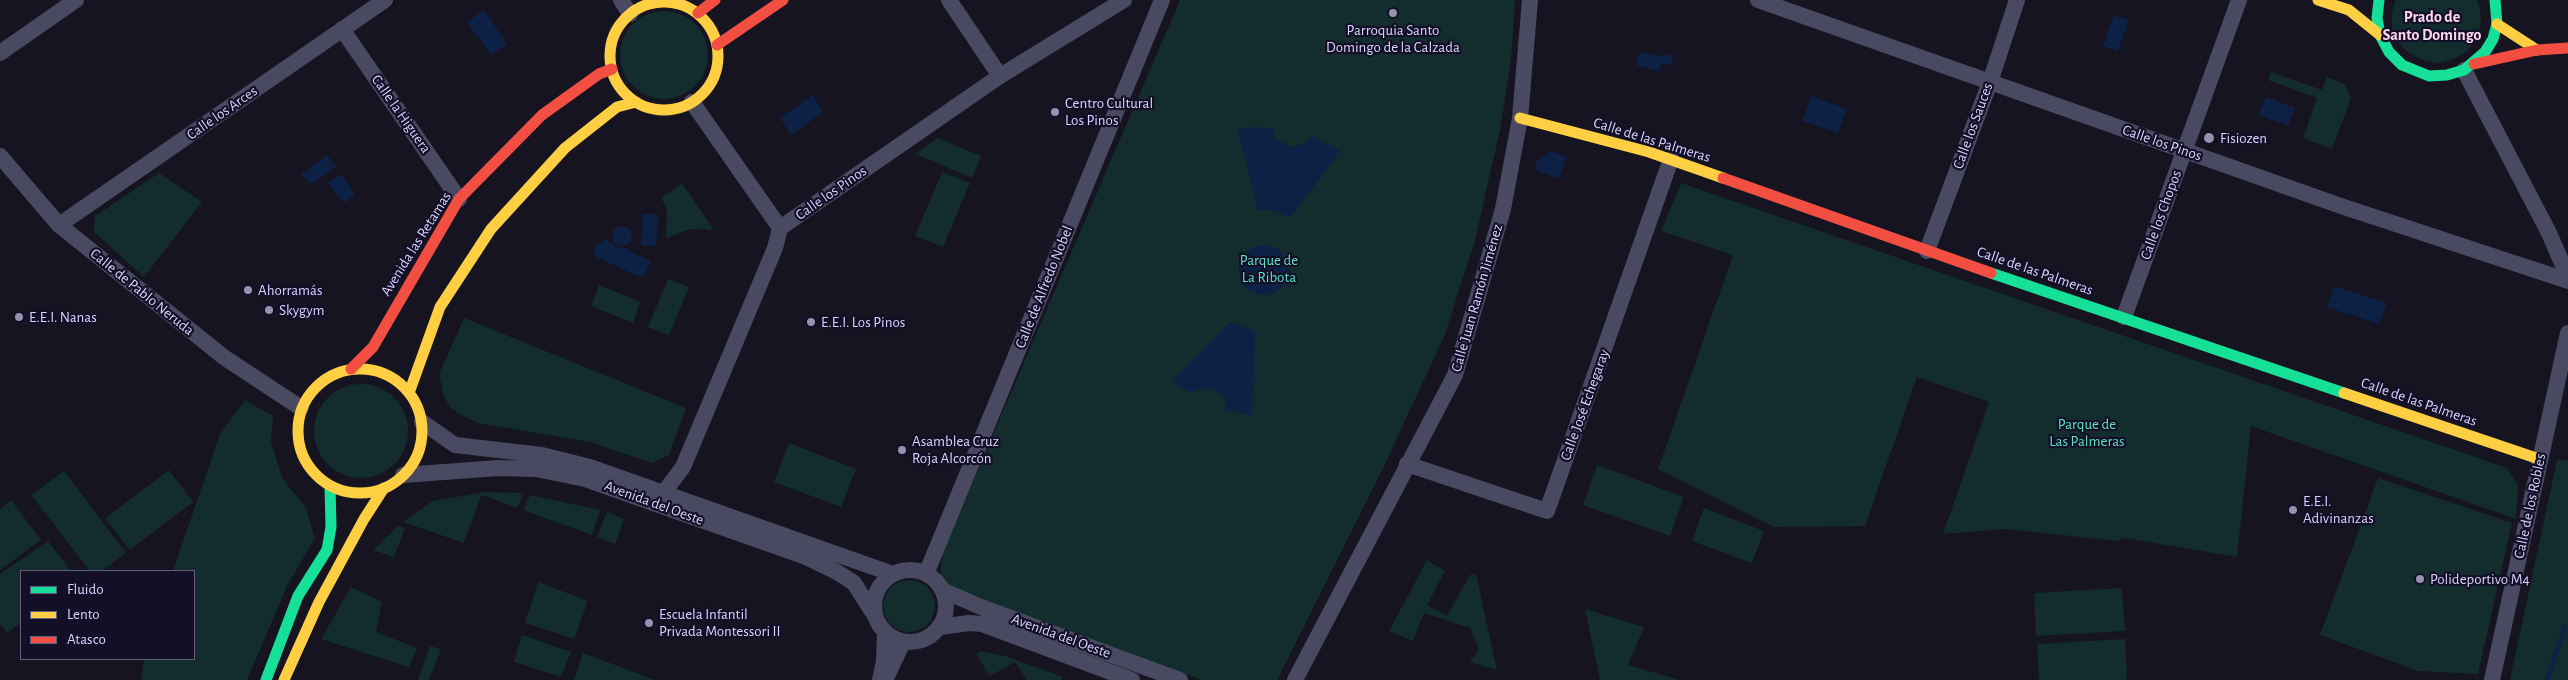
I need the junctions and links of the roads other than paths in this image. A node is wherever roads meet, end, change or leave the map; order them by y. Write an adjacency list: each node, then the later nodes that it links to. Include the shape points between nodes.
1 (76, 0): 24 (street)
2 (385, 0): 19 (street, Calle los Arces)
3 (621, 0): 16 (street)
4 (716, 0): 17 (street)
5 (783, 0): 21 (street)
6 (949, 0): 27 (street)
7 (1124, 0): 27 (street, Calle los Pinos)
8 (1162, 0): 53 (street, Calle de Alfredo Nobel)
9 (1530, 0): 31 (street, Calle Juan Ramón Jiménez)
10 (1758, 0): 28 (street, Calle los Pinos)
11 (2017, 0): 28 (street, Calle los Sauces)
12 (2239, 0): 32 (street, Calle los Chopos)
13 (2318, 0): 20 (street, via 2349,10)
14 (2379, 0): 20 (street, via 2377,18)
15 (2495, 0): 18 (street)
16 (630, 14): 17 (street, via 646,5 664,2 682,5); 26 (street, via 617,29 610,49)
17 (698, 14): 21 (street, via 710,27)
18 (2497, 24): 23 (street); 25 (street, via 2485,52)
19 (342, 29): 35 (street, Calle la Higuera); 36 (street, Calle los Arces)
20 (2380, 35): 25 (street, via 2395,59 2412,71 2429,76 2447,75)
21 (717, 45): 30 (street, via 716,71 702,94)
22 (2568, 48): 23 (street)
23 (2537, 50): 25 (street)
24 (0, 53)
25 (2469, 67): 39 (street)
26 (612, 69): 29 (street, via 620,88); 35 (street, Avenida las Retamas, via 599,74 542,115)
27 (1000, 76): 37 (street, Calle los Pinos)
28 (1990, 82): 32 (street, Calle los Pinos); 38 (street, Calle los Sauces)
29 (636, 102): 30 (street, via 664,110); 43 (street, via 617,107 565,148 491,229 440,307)
30 (692, 102): 37 (street)
31 (1520, 118): 34 (street, Calle de las Palmeras); 47 (street, Calle Juan Ramón Jiménez, via 1503,209 1455,375)
32 (2185, 150): 39 (street, Calle los Pinos, via 2341,206); 40 (street, Calle los Chopos)
33 (0, 156): 36 (street, Calle de Pablo Neruda)
34 (1671, 160): 38 (street, Calle de las Palmeras); 47 (street, Calle José Echegaray, via 1547,511)
35 (459, 199): 42 (street, Avenida las Retamas, via 373,347)
36 (59, 225): 44 (street, Calle de Pablo Neruda, via 225,358)
37 (780, 228): 51 (street, Calle los Pinos, via 683,467)
38 (1927, 251): 40 (street, Calle de las Palmeras)
39 (2568, 279)
40 (2124, 317): 46 (street, Calle de las Palmeras)
41 (2568, 332): 46 (street, Calle de los Robles)
42 (350, 369): 43 (street, via 383,373); 44 (street, via 330,376 313,389)
43 (409, 393): 45 (street)
44 (301, 408): 49 (street, via 298,444 304,461)
45 (422, 422): 48 (street, via 415,460); 51 (street, Avenida del Oeste, via 455,445 542,455)
46 (2539, 459): 66 (street, Calle de los Robles)
47 (1407, 464): 65 (street, Calle Juan Ramón Jiménez)
48 (403, 476): 50 (street); 55 (street, Avenida del Oeste, via 536,468 585,479 806,557 854,583)
49 (330, 486): 50 (street, via 347,492 366,493); 59 (street, via 331,527 327,550 298,596)
50 (384, 488): 60 (street, via 318,602)
51 (664, 492): 52 (street, Avenida del Oeste, via 852,562)
52 (893, 574): 53 (street, via 915,571); 55 (street, via 879,589 874,607)
53 (926, 574): 54 (street)
54 (942, 590): 56 (street, via 946,609); 64 (street, Avenida del Oeste, via 981,608)
55 (876, 616): 57 (street)
56 (940, 627): 58 (street, via 923,640); 63 (street, Avenida del Oeste, via 982,624)
57 (884, 632): 58 (street); 61 (street)
58 (903, 642): 62 (street)
59 (266, 680)
60 (284, 680)
61 (880, 680)
62 (885, 680)
63 (1132, 680)
64 (1180, 680)
65 (1295, 680)
66 (2492, 680)

